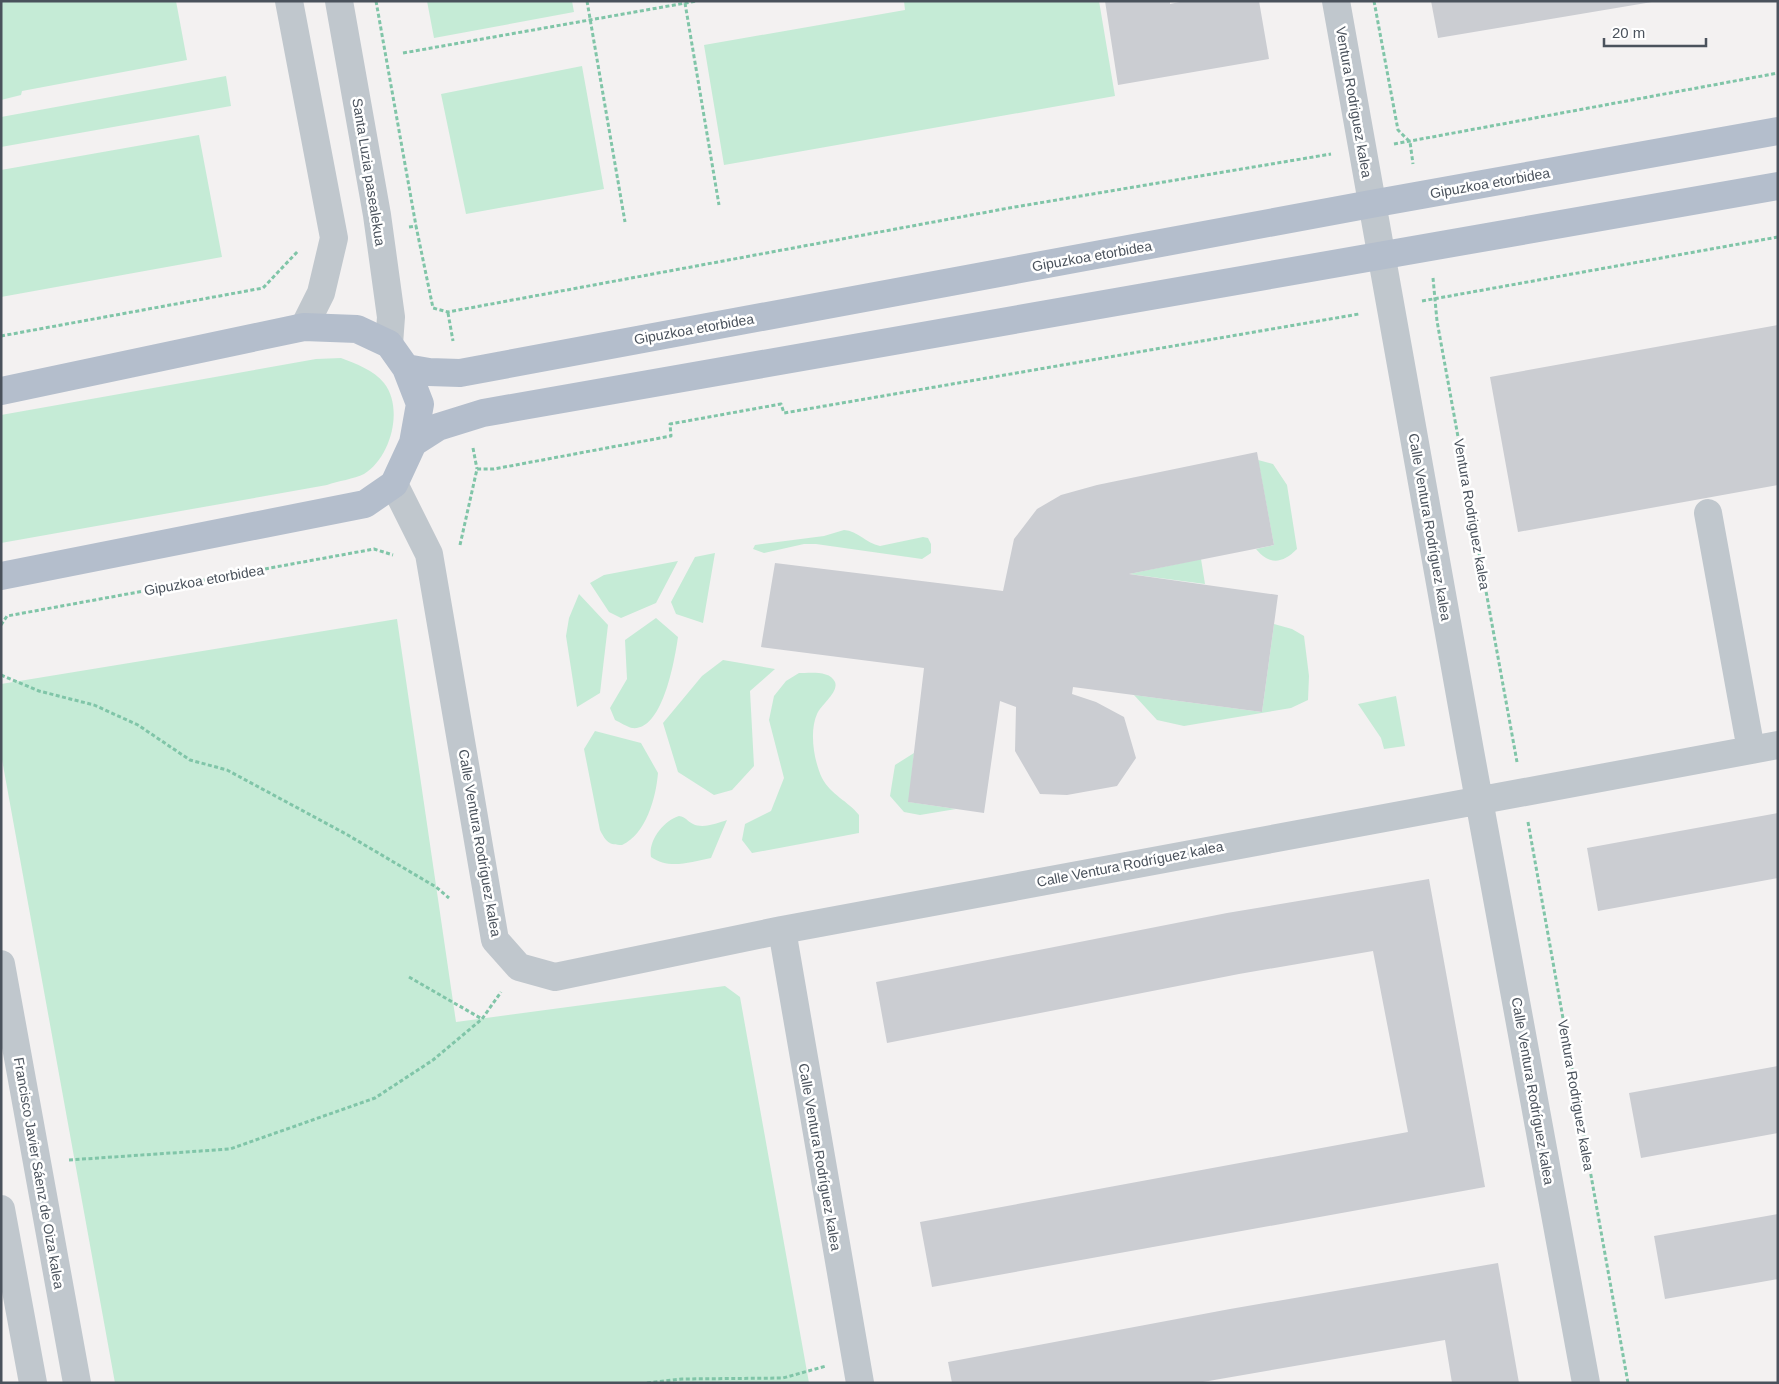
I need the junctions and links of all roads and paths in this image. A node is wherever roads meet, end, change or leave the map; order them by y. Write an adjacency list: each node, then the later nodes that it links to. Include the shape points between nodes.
1 (290, 1): 31 (street, via 334,238 321,293)
2 (340, 1): 34 (street, Santa Luzia pasealekua, via 377,215 391,318)
3 (376, 1): 21 (path)
4 (587, 1): 9 (path)
5 (696, 1): 8 (path)
6 (1336, 1): 18 (street, Ventura Rodriguez kalea)
7 (1374, 1): 13 (path, via 1398,130)
8 (685, 2): 9 (path); 19 (path)
9 (591, 21): 10 (path); 20 (path)
10 (403, 53)
11 (1778, 73): 13 (path)
12 (1778, 131): 18 (main road, Gipuzkoa etorbidea)
13 (1410, 142): 14 (path); 16 (path)
14 (1387, 145)
15 (1334, 153): 29 (path, via 1009,208)
16 (1414, 166)
17 (1778, 186): 25 (main road)
18 (1371, 204): 25 (street, Ventura Rodriguez kalea); 35 (main road, Gipuzkoa etorbidea, via 460,372)
19 (719, 205)
20 (625, 222)
21 (416, 226): 22 (path); 29 (path, via 433,308)
22 (408, 227)
23 (1778, 237): 27 (path)
24 (299, 249): 32 (path, via 262,288)
25 (1382, 254): 37 (main road, via 483,413 438,427); 48 (street, Calle Ventura Rodríguez kalea)
26 (1432, 272): 27 (path, Ventura Rodriguez kalea)
27 (1436, 298): 28 (path); 47 (path, Ventura Rodriguez kalea)
28 (1413, 303)
29 (448, 312): 33 (path)
30 (1366, 312): 40 (path, via 784,413 781,404 670,424 671,436 477,469)
31 (304, 327): 34 (main road, via 356,329); 36 (main road)
32 (1, 336)
33 (454, 342)
34 (389, 344): 35 (main road)
35 (406, 368): 37 (main road, via 420,404)
36 (1, 391)
37 (413, 443): 38 (main road)
38 (394, 484): 42 (main road, via 365,504); 53 (street, Calle Ventura Rodríguez kalea, via 429,554 495,940)
39 (1708, 513): 46 (street)
40 (459, 548)
41 (397, 556): 43 (path, Gipuzkoa etorbidea, via 374,549 7,616)
42 (1, 576)
43 (1, 625)
44 (1, 675): 50 (path, via 40,691 94,705 138,725 190,760 227,770 346,834)
45 (1778, 745): 46 (street, Calle Ventura Rodríguez kalea)
46 (1751, 750): 48 (street, Calle Ventura Rodríguez kalea)
47 (1518, 766)
48 (1480, 799): 51 (street, Calle Ventura Rodríguez kalea); 62 (street, Calle Ventura Rodríguez kalea)
49 (1526, 814): 63 (path, Ventura Rodriguez kalea)
50 (449, 898)
51 (782, 930): 53 (street, Calle Ventura Rodríguez kalea, via 555,977); 58 (street, Calle Ventura Rodríguez kalea)
52 (1, 964): 56 (street, Francisco Javier Sáenz de Oiza kalea)
53 (519, 967): 55 (path)
54 (409, 977): 55 (path)
55 (482, 1019): 56 (path, via 433,1060 375,1098 230,1149 75,1160)
56 (36, 1157): 60 (street, Francisco Javier Sáenz de Oiza kalea)
57 (1, 1209): 59 (street)
58 (858, 1370): 61 (path, via 783,1378 682,1379)
59 (33, 1383)
60 (77, 1383)
61 (648, 1383)
62 (1586, 1383)
63 (1628, 1383)

